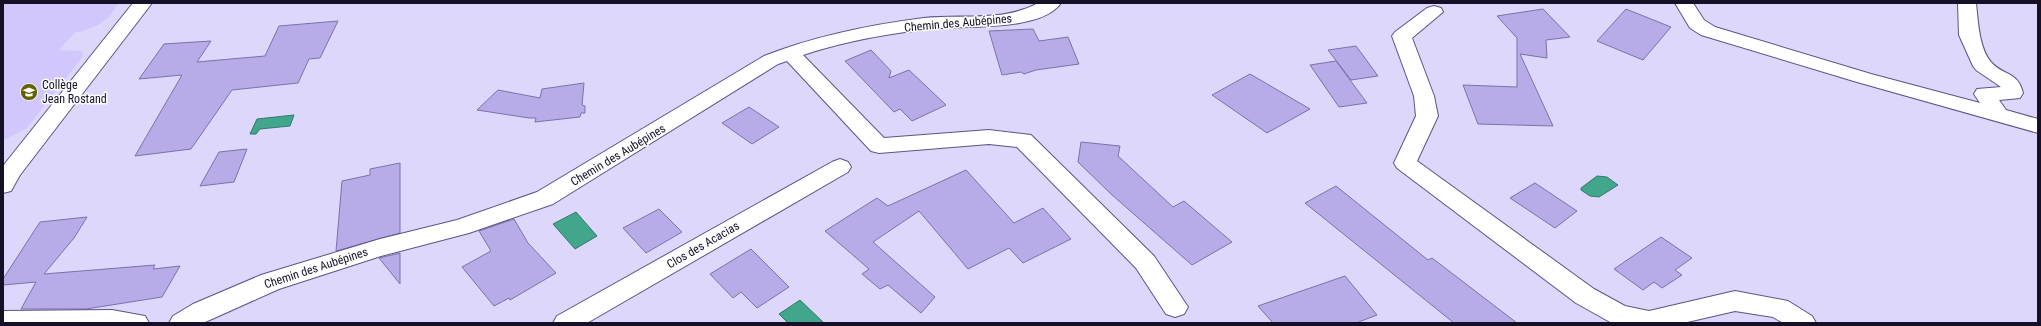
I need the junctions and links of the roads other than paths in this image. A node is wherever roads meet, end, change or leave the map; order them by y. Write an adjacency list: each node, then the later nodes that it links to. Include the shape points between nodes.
1 (143, 3): 10 (street)
2 (1052, 3): 6 (street, Chemin des Aubépines, via 1040,12 1010,20 926,24 866,34)
3 (1684, 3): 7 (street, via 1697,24 1708,31)
4 (1967, 3): 7 (street, via 1969,35 1983,66 2011,84 2013,93 1984,94)
5 (1434, 12): 16 (street, via 1402,36 1424,96 1427,116 1405,163 1585,296 1619,315 1649,321 1735,301 1779,308)
6 (790, 52): 11 (street, via 879,146 989,137 1023,140 1145,262); 14 (street, Chemin des Aubépines, via 771,60 545,198 461,227 380,248 270,282 202,311)
7 (1999, 115): 8 (street)
8 (2038, 126)
9 (840, 167): 15 (street, Clos des Acacias)
10 (6, 175)
11 (1175, 307)
12 (3, 321): 13 (street, via 112,320)
13 (136, 323)
14 (182, 323)
15 (566, 323)
16 (1803, 323)

